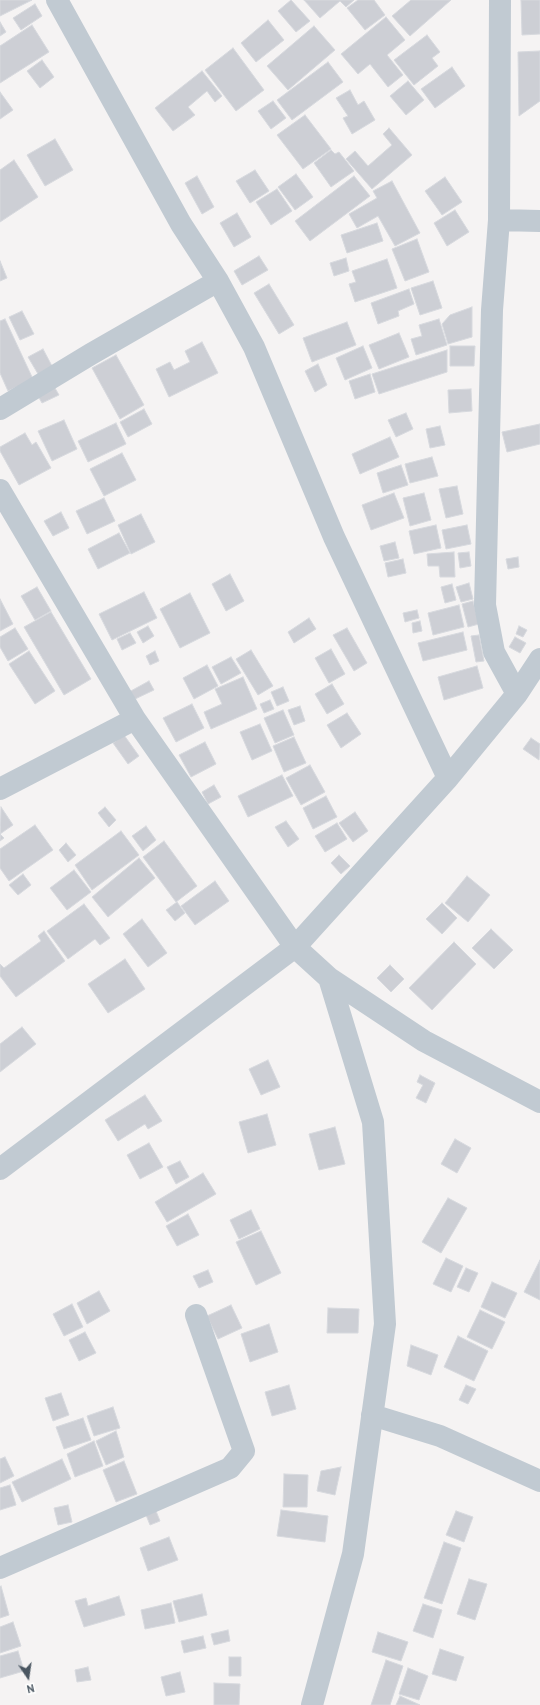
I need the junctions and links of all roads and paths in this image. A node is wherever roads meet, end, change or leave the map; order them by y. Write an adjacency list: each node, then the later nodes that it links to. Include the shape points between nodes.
1 (57, 0): 5 (street, via 181,224)
2 (500, 0): 3 (street)
3 (499, 220): 4 (street); 9 (street, via 492,310 485,605 494,652)
4 (540, 221)
5 (218, 281): 6 (street); 11 (street, via 254,347 334,537)
6 (0, 409)
7 (0, 490): 10 (street)
8 (540, 659): 9 (street)
9 (517, 694): 11 (street)
10 (135, 720): 12 (street); 13 (street)
11 (448, 778): 13 (street)
12 (0, 790)
13 (296, 947): 14 (street); 16 (street)
14 (329, 978): 15 (street, via 424,1041); 18 (street, via 373,1122 385,1324)
15 (540, 1102)
16 (0, 1169)
17 (196, 1315): 20 (street, via 244,1452 230,1468)
18 (372, 1415): 19 (street, via 440,1436); 21 (street, via 353,1554)
19 (540, 1481)
20 (0, 1568)
21 (312, 1705)

